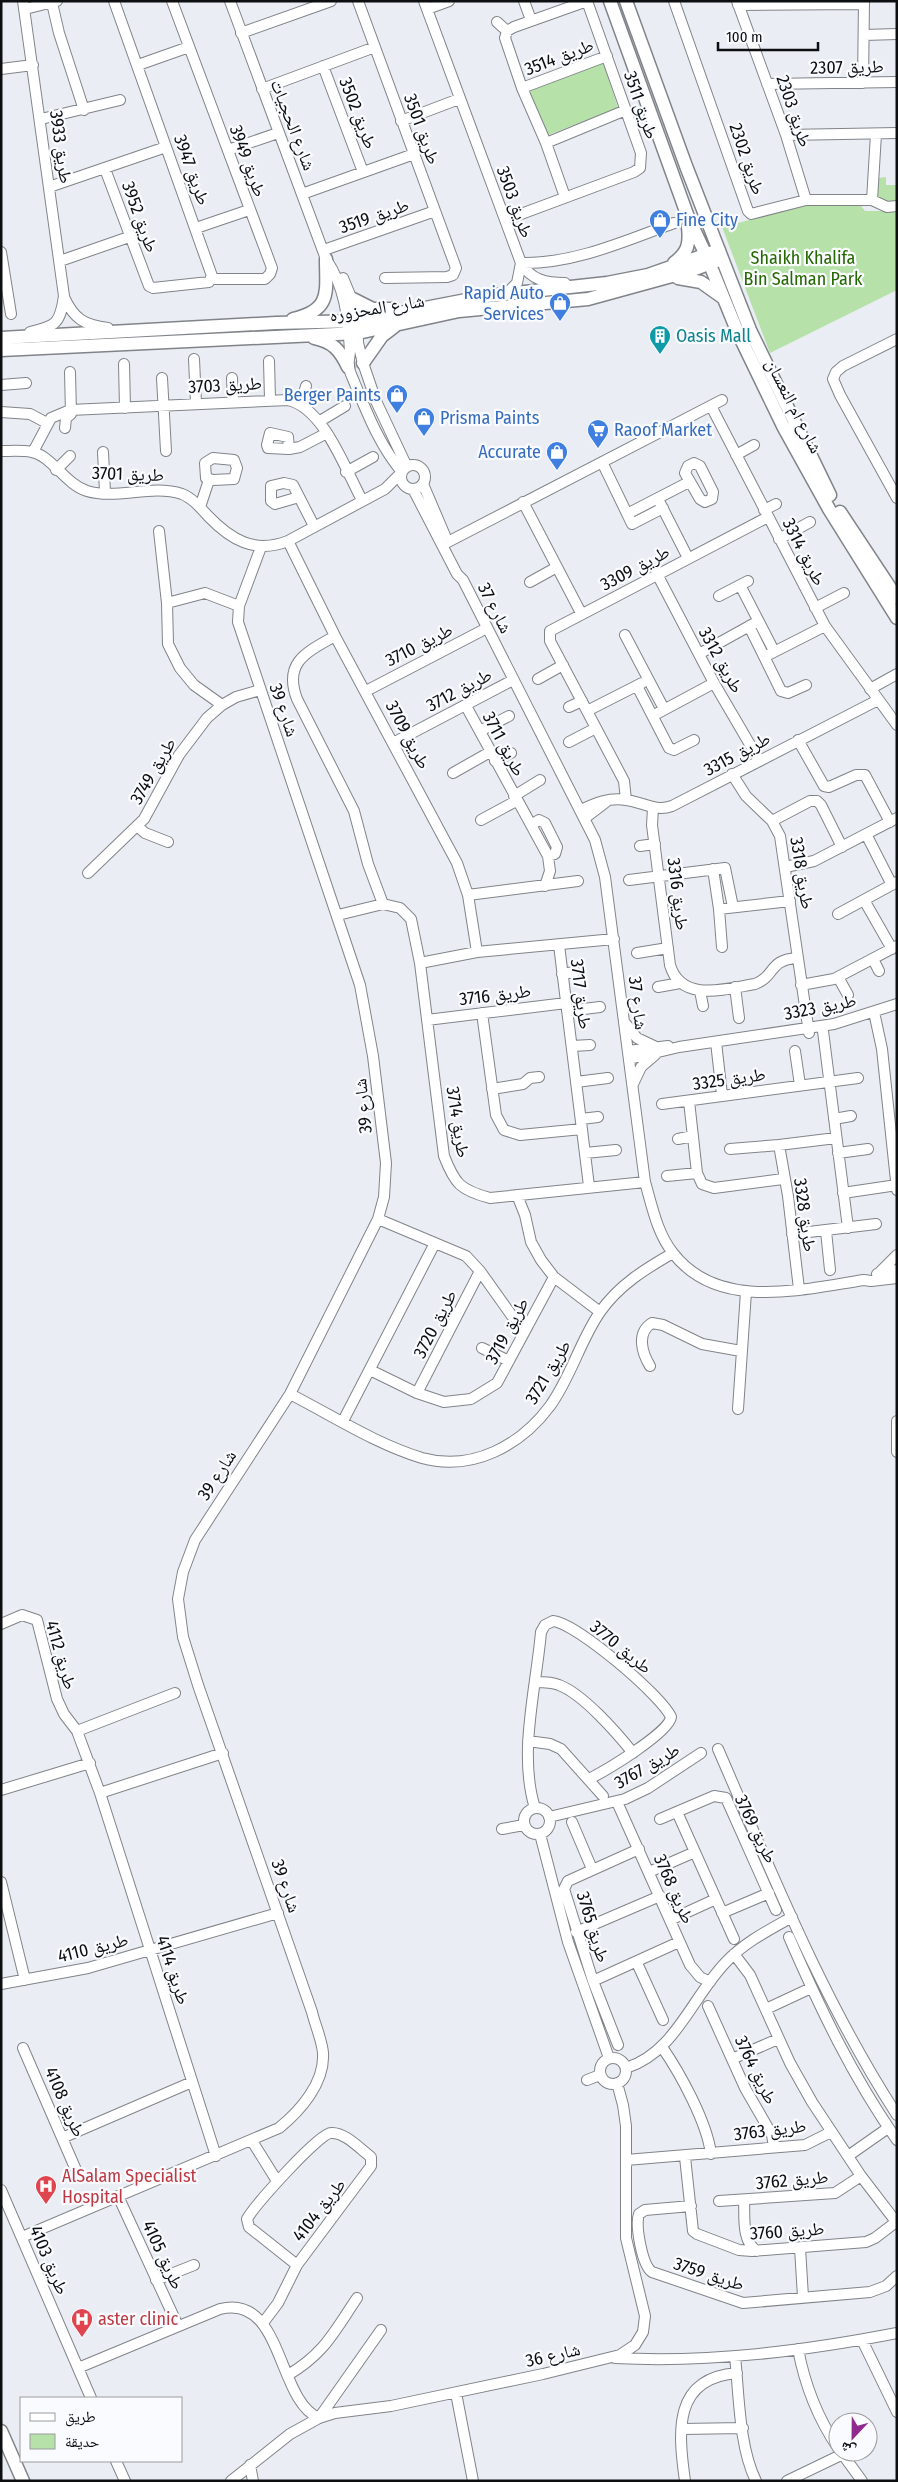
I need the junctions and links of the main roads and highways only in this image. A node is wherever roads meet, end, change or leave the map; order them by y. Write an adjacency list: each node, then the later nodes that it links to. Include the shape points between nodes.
1 (610, 1): 3 (main road, شارع ام النعسان)
2 (626, 1): 5 (main road, شارع ام النعسان)
3 (688, 217): 6 (main road, شارع ام النعسان); 7 (main road, via 689,246)
4 (325, 255): 12 (main road, via 327,293 321,306 303,317)
5 (720, 255): 6 (main road, شارع المحزوره); 20 (main road, شارع ام النعسان, via 750,330 834,503)
6 (707, 259): 7 (main road, شارع المحزوره); 8 (main road, شارع المحزوره); 9 (main road, شارع ام النعسان)
7 (670, 266): 11 (main road, شارع المحزوره, via 648,275 591,286 453,301)
8 (663, 278): 9 (main road, via 690,278); 13 (main road, شارع المحزوره, via 588,298 458,311)
9 (723, 298): 21 (main road, شارع ام النعسان, via 783,426 828,509)
10 (353, 299): 11 (main road, via 373,309)
11 (416, 310): 14 (main road, شارع المحزوره)
12 (276, 323): 14 (main road, شارع المحزوره); 16 (main road, شارع المحزوره)
13 (396, 325): 14 (main road, شارع المحزوره); 18 (main road, via 382,336)
14 (353, 327): 15 (main road, شارع المحزوره)
15 (299, 336): 17 (main road, شارع المحزوره); 19 (main road, via 323,340 335,346)
16 (1, 338)
17 (1, 350)
18 (362, 363)
19 (348, 367)
20 (897, 598)
21 (897, 618)
22 (1, 2431): 23 (main road)
23 (23, 2481)

